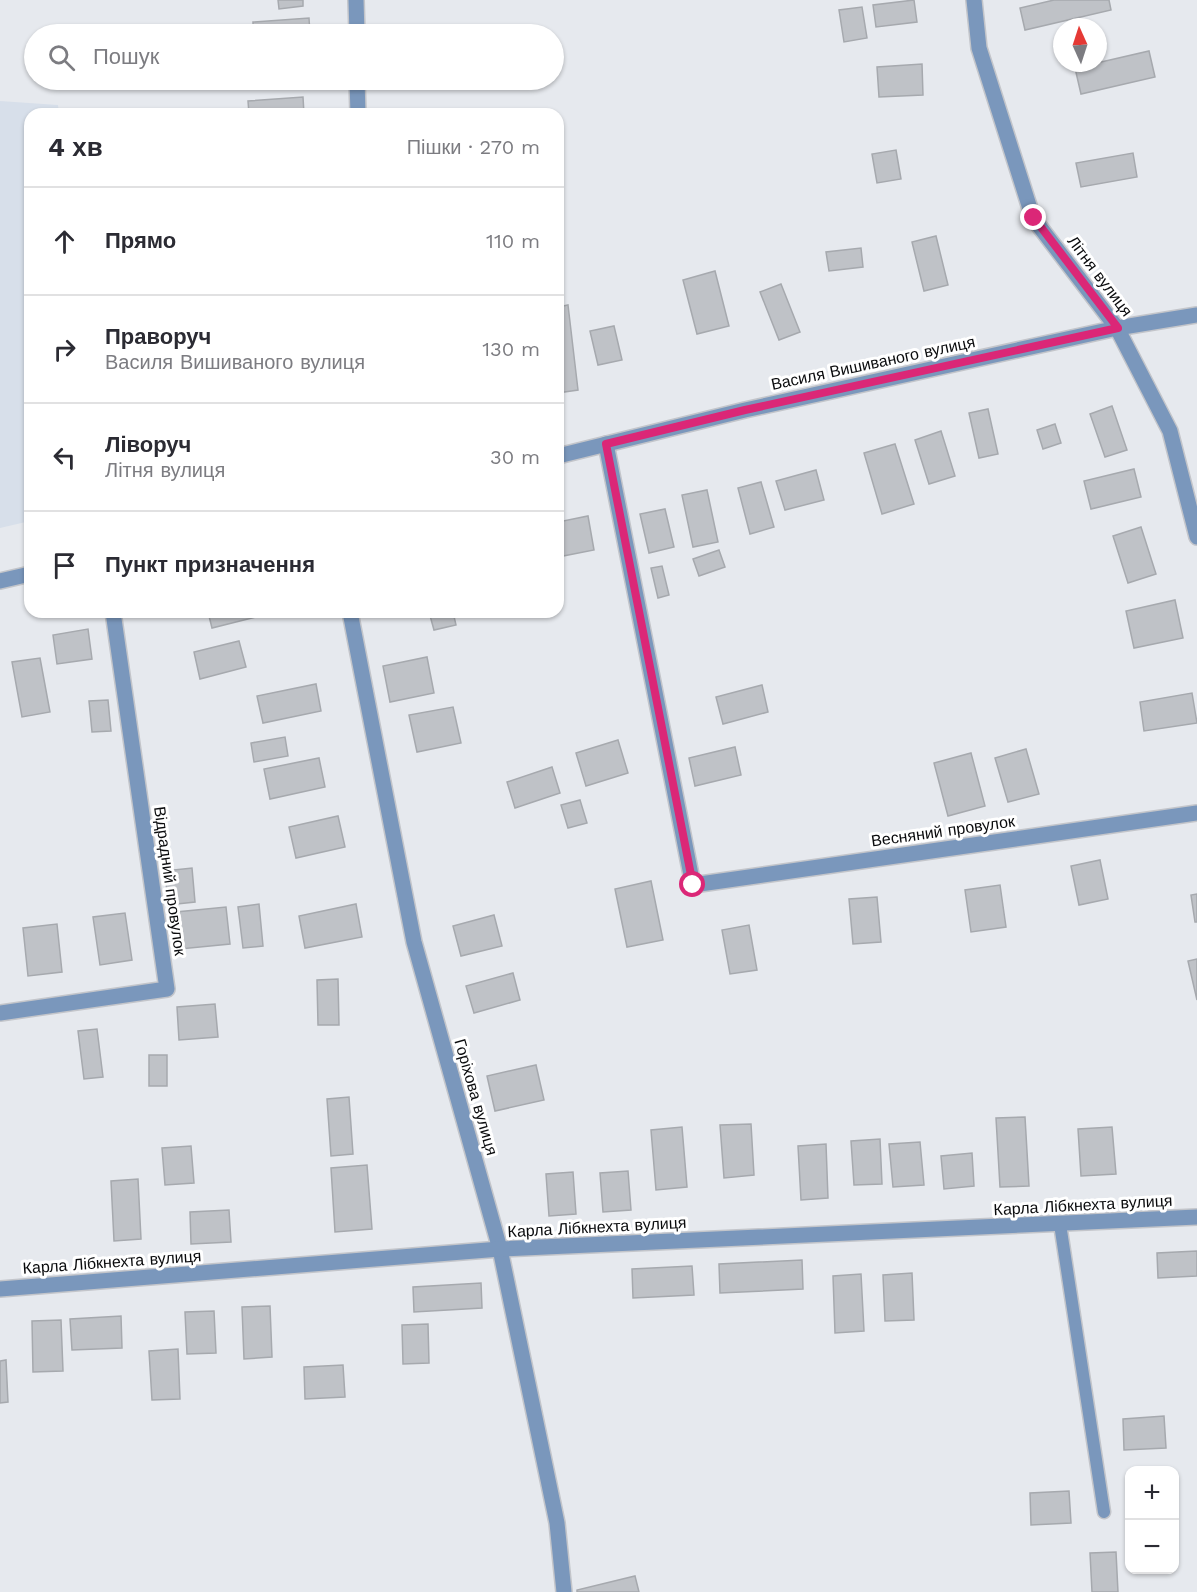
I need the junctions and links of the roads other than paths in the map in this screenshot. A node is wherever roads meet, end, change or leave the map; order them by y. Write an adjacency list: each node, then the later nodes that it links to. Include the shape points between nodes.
1 (356, 0): 3 (street)
2 (974, 0): 7 (street, Літня вулиця, via 979,48 1034,218)
3 (357, 24)
4 (357, 90): 5 (street)
5 (358, 108)
6 (1197, 315): 7 (street, Василя Вишиваного вулиця)
7 (1118, 328): 8 (street, Василя Вишиваного вулиця); 10 (street, Літня вулиця, via 1170,431)
8 (606, 444): 9 (street, Василя Вишиваного вулиця); 15 (street, Весняний провулок, via 693,885)
9 (564, 454)
10 (1197, 537)
11 (24, 575): 12 (street)
12 (0, 581)
13 (114, 618): 16 (street, Відрадний провулок, via 167,989)
14 (351, 618): 19 (street, Горіхова вулиця, via 414,942)
15 (1197, 813)
16 (0, 1012)
17 (1197, 1217): 18 (street, Карла Лібкнехта вулиця)
18 (1060, 1224): 19 (street, Карла Лібкнехта вулиця); 21 (lane)
19 (500, 1250): 20 (street, Карла Лібкнехта вулиця); 22 (street, Горіхова вулиця, via 557,1523)
20 (0, 1289)
21 (1104, 1512)
22 (564, 1592)

